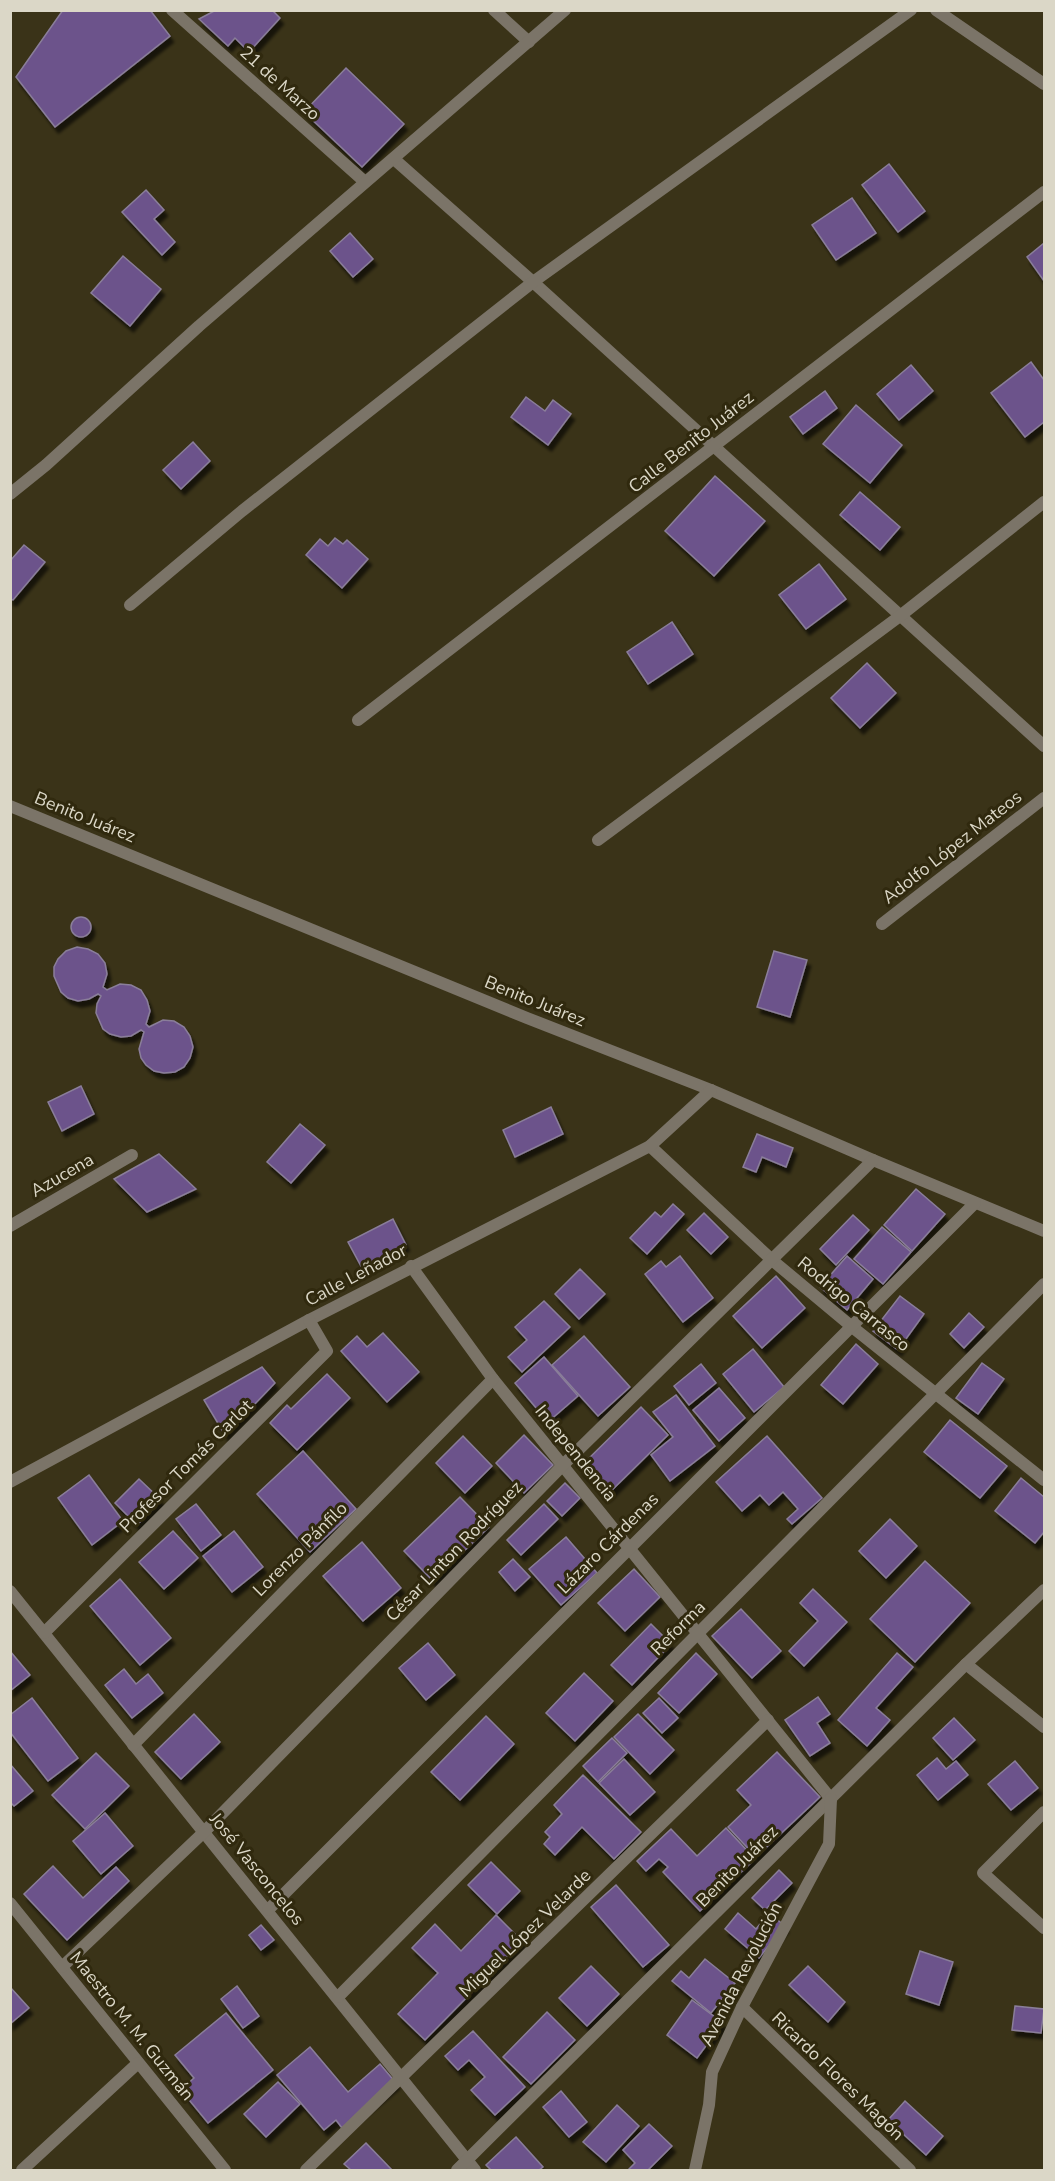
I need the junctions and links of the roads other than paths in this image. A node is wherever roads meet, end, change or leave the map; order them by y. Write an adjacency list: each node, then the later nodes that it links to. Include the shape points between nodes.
1 (172, 10): 9 (street, 21 de Marzo)
2 (494, 10): 6 (street)
3 (565, 10): 6 (street)
4 (910, 10): 11 (street)
5 (936, 10): 7 (street)
6 (529, 42): 8 (street)
7 (1044, 84)
8 (394, 159): 9 (street); 11 (street)
9 (365, 182): 13 (street)
10 (1044, 192): 12 (street, Calle Benito Juárez)
11 (533, 282): 12 (street); 15 (street, via 242,511)
12 (714, 447): 16 (street); 17 (street, Calle Benito Juárez)
13 (10, 494)
14 (1044, 502): 16 (street)
15 (130, 605)
16 (900, 616): 18 (street); 21 (street)
17 (358, 720)
18 (1044, 746)
19 (1044, 798): 22 (street, Adolfo López Mateos)
20 (10, 806): 23 (street, Benito Juárez)
21 (598, 840)
22 (882, 924)
23 (711, 1090): 24 (street, Calle Leñador); 26 (street, Benito Juárez)
24 (650, 1146): 30 (street, Rodrigo Carrasco); 31 (street, Calle Leñador)
25 (132, 1155): 28 (street, Azucena)
26 (873, 1160): 27 (street, Benito Juárez); 30 (street, César Linton Rodríguez)
27 (975, 1203): 29 (street, Benito Juárez); 34 (street, Lázaro Cárdenas)
28 (10, 1226)
29 (1044, 1231)
30 (772, 1260): 34 (street, Rodrigo Carrasco); 37 (street, César Linton Rodríguez)
31 (411, 1266): 33 (street, Calle Leñador); 35 (street, Independencia)
32 (1044, 1284): 36 (street, Reforma)
33 (309, 1320): 39 (street, Calle Leñador); 43 (street, Profesor Tomás Carlot, via 327,1351)
34 (851, 1326): 36 (street, Rodrigo Carrasco); 40 (street, Lázaro Cárdenas)
35 (493, 1379): 37 (street, Independencia); 48 (street, Lorenzo Pánfilo)
36 (937, 1394): 38 (street, Rodrigo Carrasco); 44 (street, Reforma)
37 (563, 1466): 40 (street, Independencia); 51 (street, César Linton Rodríguez)
38 (1044, 1480)
39 (10, 1482)
40 (630, 1547): 44 (street, Independencia); 53 (street, Lázaro Cárdenas)
41 (1044, 1590): 45 (street, Benito Juárez)
42 (10, 1591): 43 (street, José Vasconcelos)
43 (44, 1633): 48 (street, José Vasconcelos)
44 (698, 1633): 46 (street, Independencia); 56 (street, Reforma)
45 (966, 1664): 47 (street); 49 (street, Benito Juárez)
46 (768, 1720): 49 (street, Independencia); 59 (street, Miguel López Velarde)
47 (1044, 1727)
48 (133, 1744): 51 (street, José Vasconcelos)
49 (831, 1799): 57 (street, Avenida Revolución, via 830,1844); 60 (street, Benito Juárez)
50 (1044, 1812): 54 (street, via 983,1873)
51 (204, 1832): 53 (street, José Vasconcelos); 55 (street, César Linton Rodríguez)
52 (10, 1903): 55 (street, Maestro M. M. Guzmán)
53 (268, 1910): 56 (street, José Vasconcelos)
54 (1044, 1928)
55 (62, 1967): 58 (street, Maestro M. M. Guzmán)
56 (338, 1997): 59 (street, José Vasconcelos)
57 (742, 2007): 65 (street, Avenida Revolución, via 712,2072); 66 (street, Ricardo Flores Magón)
58 (138, 2063): 61 (street); 62 (street, Maestro M. M. Guzmán)
59 (401, 2079): 60 (street, José Vasconcelos); 63 (street, Miguel López Velarde)
60 (471, 2165): 64 (street, Benito Juárez)
61 (22, 2170)
62 (225, 2170)
63 (306, 2170)
64 (457, 2170)
65 (695, 2170)
66 (910, 2170)

